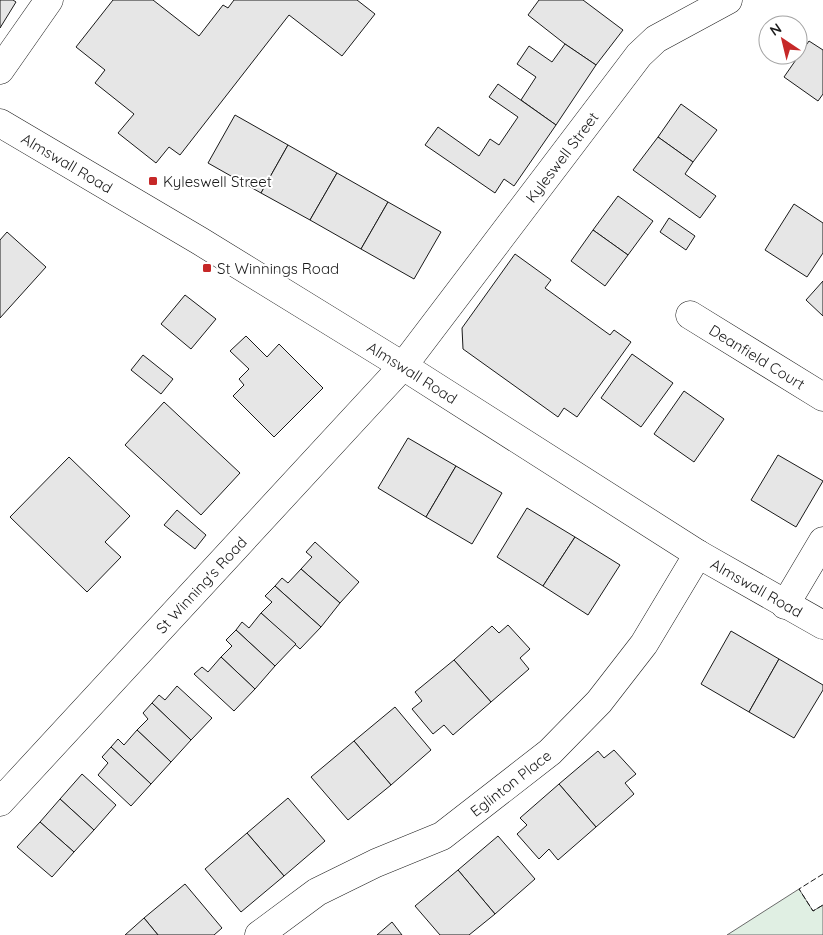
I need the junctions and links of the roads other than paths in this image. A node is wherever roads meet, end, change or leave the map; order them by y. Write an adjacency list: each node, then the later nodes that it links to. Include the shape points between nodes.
1 (49, 0): 3 (street)
2 (728, 0): 6 (street, Kyleswell Street, via 656,39 639,55)
3 (0, 70)
4 (0, 122): 6 (street, Almswall Road)
5 (690, 316): 7 (street, Deanfield Court)
6 (403, 366): 9 (street, Almswall Road); 12 (street, St Winning's Road)
7 (823, 397)
8 (823, 541): 10 (street)
9 (698, 554): 10 (street, Almswall Road); 13 (street, Eglinton Place, via 644,644 600,702 550,752 442,836 317,892)
10 (785, 605): 11 (street, Almswall Road)
11 (823, 625)
12 (0, 802)
13 (259, 935)

